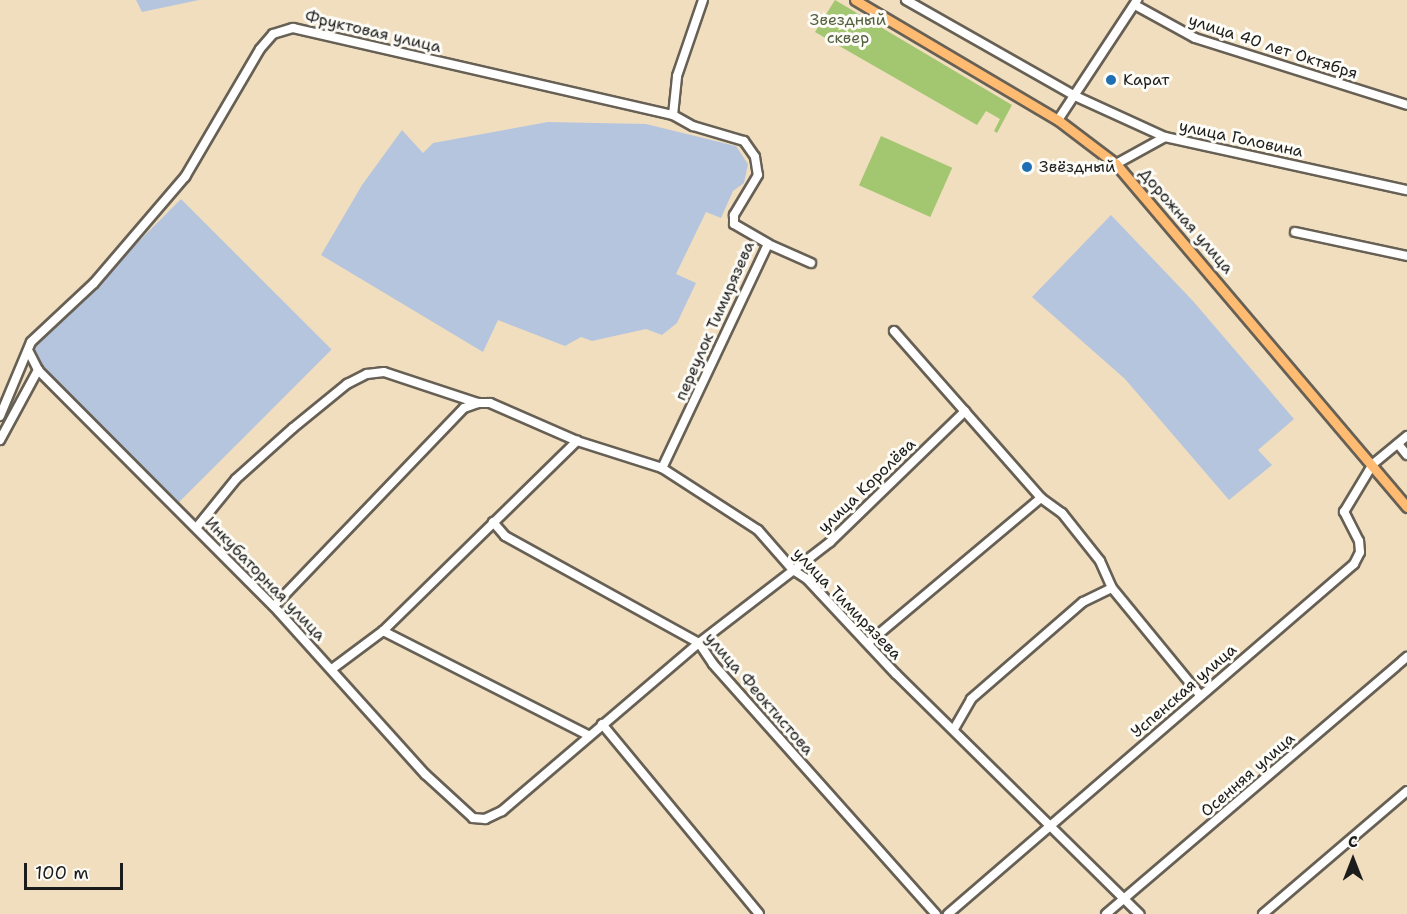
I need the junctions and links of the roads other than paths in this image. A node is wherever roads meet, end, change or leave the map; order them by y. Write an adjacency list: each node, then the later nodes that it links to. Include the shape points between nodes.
1 (703, 0): 7 (street, via 677,76)
2 (855, 0): 8 (main road, Дорожная улица)
3 (906, 0): 5 (street, улица Головина)
4 (1136, 3): 5 (street); 6 (street, улица 40 лет Октября, via 1195,38)
5 (1075, 96): 8 (street); 9 (street, улица Головина)
6 (1407, 105)
7 (673, 115): 13 (street, переулок Тимирязева, via 693,126 744,141 755,157 759,175 734,215 734,224); 17 (street, Фруктовая улица, via 321,33 292,28 273,34 260,49 185,177 94,283 31,342)
8 (1058, 120): 10 (main road, Дорожная улица)
9 (1165, 137): 10 (street); 11 (street, улица Головина)
10 (1116, 164): 27 (main road, Дорожная улица)
11 (1407, 190)
12 (1295, 231): 14 (street)
13 (768, 244): 15 (street); 28 (street, переулок Тимирязева)
14 (1407, 256)
15 (811, 263)
16 (894, 331): 20 (street)
17 (29, 352): 18 (street, Инкубаторная улица); 21 (street, Фруктовая улица)
18 (38, 370): 23 (street); 32 (street, Инкубаторная улица)
19 (478, 403): 24 (street, улица Тимирязева, via 490,403); 32 (street, улица Тимирязева, via 384,372 368,374 347,384 293,428 236,479); 35 (street, via 464,408)
20 (965, 411): 29 (street); 33 (street, улица Королёва, via 830,542)
21 (0, 416)
22 (1407, 436): 25 (street)
23 (0, 440)
24 (577, 441): 28 (street, улица Тимирязева); 31 (street)
25 (1398, 444): 26 (street); 27 (street)
26 (1407, 455)
27 (1373, 464): 30 (main road, Дорожная улица); 41 (street, Успенская улица, via 1344,512 1359,541 1360,552 1354,564)
28 (662, 468): 33 (street, улица Тимирязева, via 758,530)
29 (1041, 498): 34 (street, via 1062,513 1100,561); 38 (street)
30 (1407, 507)
31 (493, 522): 36 (street); 37 (street, улица Феоктистова, via 505,536)
32 (197, 527): 35 (street, Инкубаторная улица)
33 (793, 570): 37 (street, улица Королёва); 38 (street, улица Тимирязева, via 807,579)
34 (1112, 588): 41 (street); 43 (street, via 1083,602 971,699)
35 (274, 606): 40 (street, Инкубаторная улица)
36 (383, 631): 40 (street); 44 (street)
37 (699, 643): 42 (street, улица Королёва); 50 (street, улица Феоктистова, via 713,664)
38 (868, 643): 43 (street, улица Тимирязева)
39 (1407, 657): 48 (street, Осенняя улица)
40 (332, 669): 46 (street, Инкубаторная улица, via 425,774 473,818)
41 (1200, 695): 47 (street, Успенская улица)
42 (602, 724): 44 (street, улица Королёва); 49 (street)
43 (954, 729): 47 (street, улица Тимирязева)
44 (588, 735): 46 (street, улица Королёва, via 502,811)
45 (1407, 791): 54 (street)
46 (485, 819)
47 (1050, 824): 48 (street, улица Тимирязева); 51 (street, Успенская улица)
48 (1124, 899): 52 (street, Осенняя улица); 53 (street, улица Тимирязева)
49 (759, 914)
50 (936, 914)
51 (948, 914)
52 (1106, 914)
53 (1139, 914)
54 (1263, 914)

